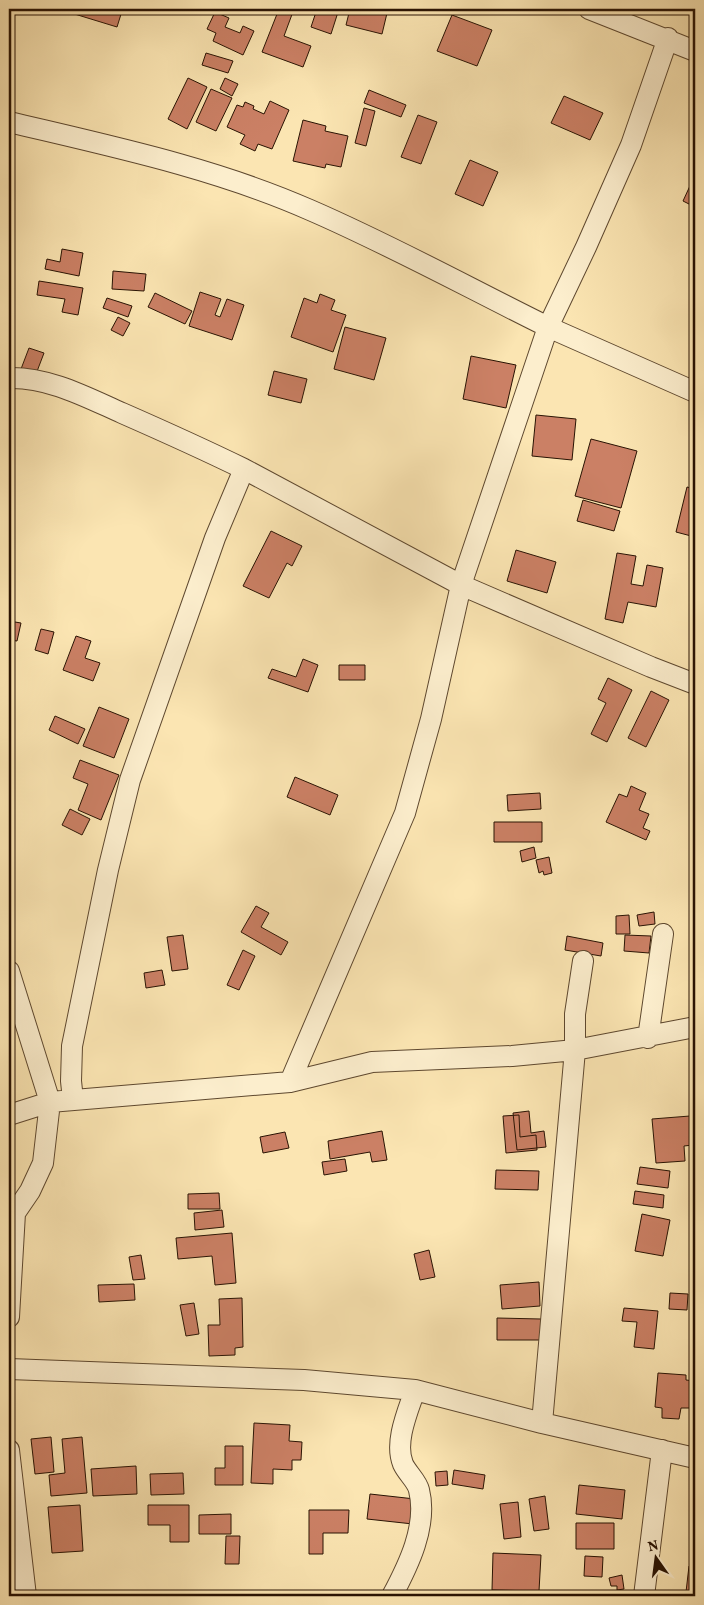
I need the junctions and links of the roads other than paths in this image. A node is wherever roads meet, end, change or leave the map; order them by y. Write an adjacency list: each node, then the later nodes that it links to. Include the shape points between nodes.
1 (589, 9): 2 (street)
2 (668, 38): 3 (street); 5 (street, via 631,145)
3 (695, 51)
4 (9, 122): 5 (street, via 229,179 310,210)
5 (548, 327): 7 (street); 9 (street)
6 (9, 378): 8 (street, via 42,382 73,391)
7 (695, 392)
8 (244, 469): 9 (street); 18 (street, via 215,538 130,780 100,905 72,1046)
9 (461, 585): 10 (street); 17 (street, via 431,719 405,813)
10 (695, 684)
11 (663, 934): 15 (street)
12 (583, 961): 16 (street, via 575,1014)
13 (9, 972): 19 (street)
14 (695, 1027): 15 (street)
15 (648, 1038): 16 (street)
16 (575, 1050): 17 (street, via 372,1062); 25 (street)
17 (290, 1082): 18 (street)
18 (74, 1100): 19 (street)
19 (50, 1102): 20 (street); 21 (street, via 43,1163 30,1191)
20 (9, 1115)
21 (11, 1213): 22 (street)
22 (9, 1317)
23 (9, 1369): 24 (street, via 304,1380)
24 (415, 1390): 25 (street); 30 (street, via 400,1447 403,1464 419,1489 421,1514 414,1547)
25 (542, 1423): 27 (street)
26 (9, 1450): 29 (street)
27 (662, 1450): 28 (street); 32 (street)
28 (695, 1458)
29 (26, 1596)
30 (390, 1596): 31 (street)
31 (396, 1596)
32 (644, 1596)

